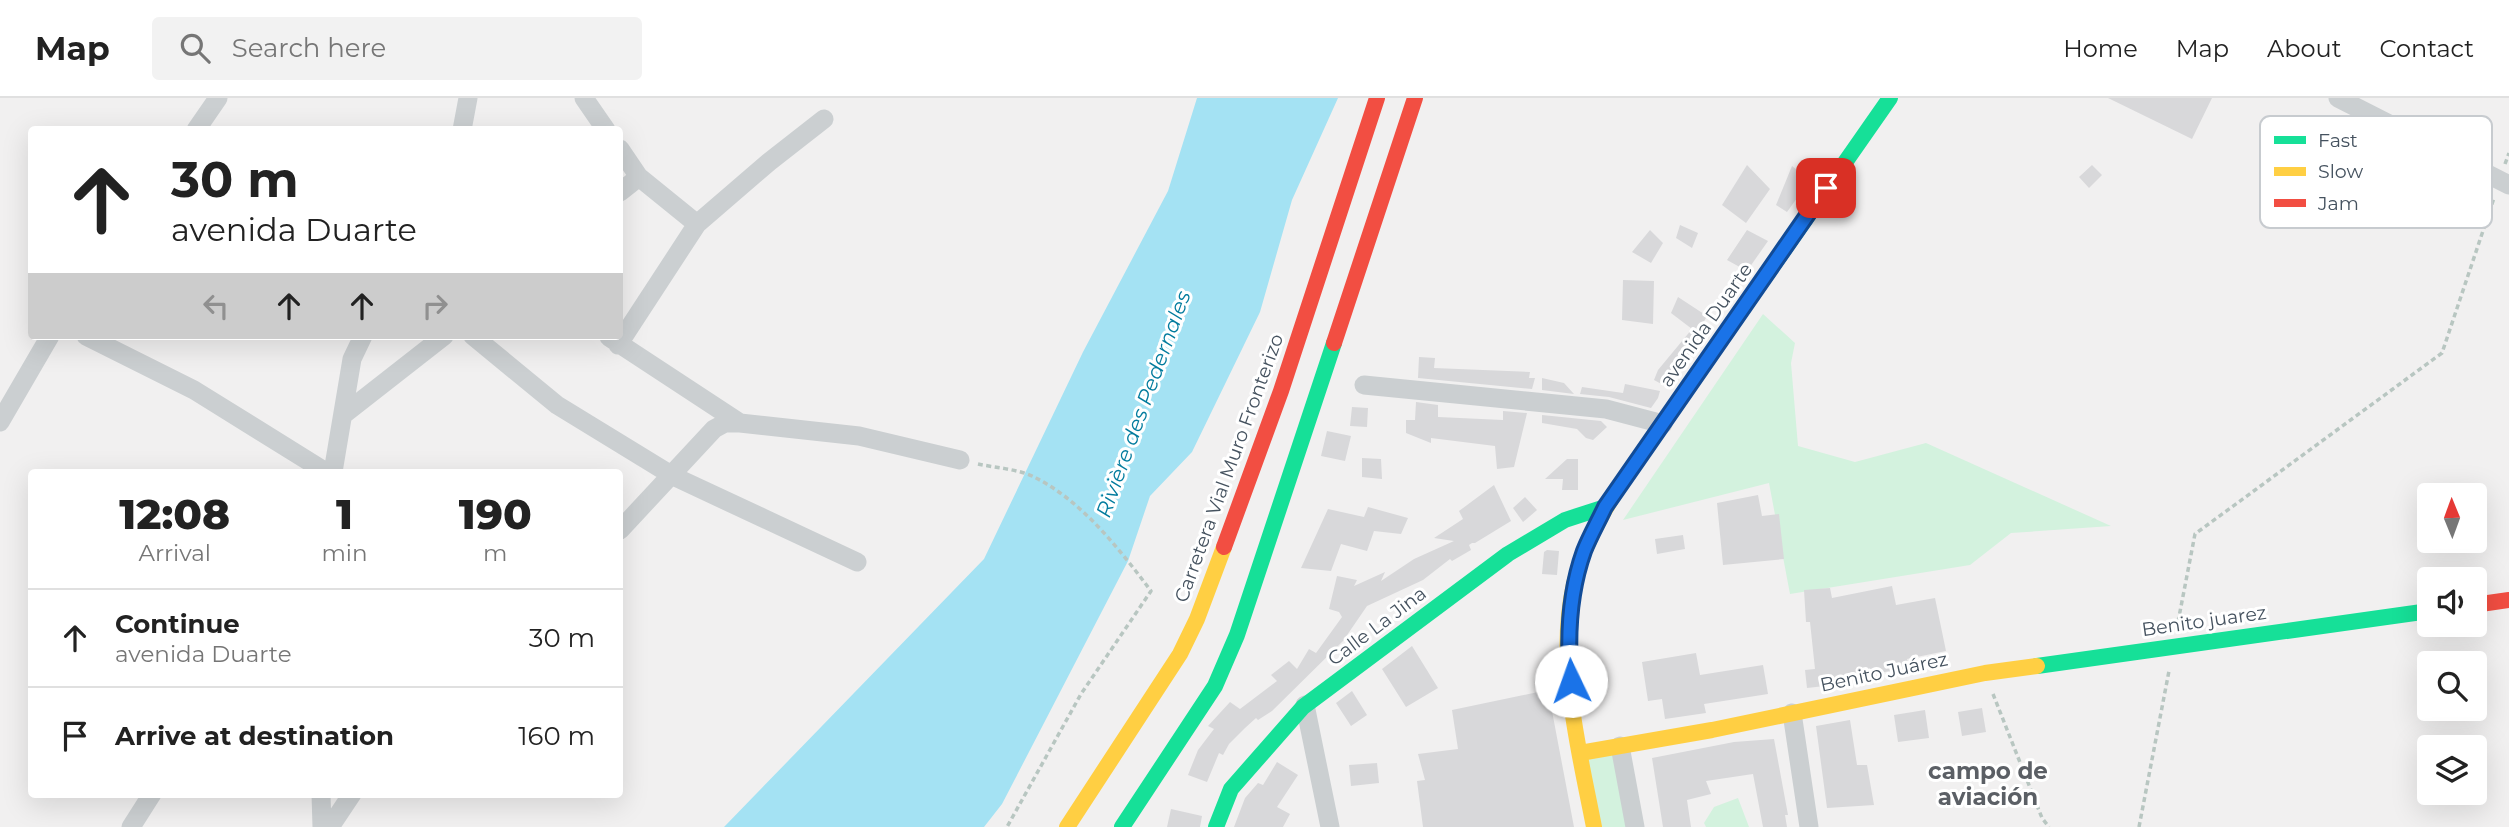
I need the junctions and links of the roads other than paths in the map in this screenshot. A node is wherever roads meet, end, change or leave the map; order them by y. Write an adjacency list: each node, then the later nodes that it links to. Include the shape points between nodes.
1 (218, 98): 10 (street)
2 (468, 98): 11 (street)
3 (584, 98): 12 (street)
4 (1377, 98): 50 (main road, Carretera Vial Muro Fronterizo, via 1281,391 1197,619 1180,654)
5 (1415, 98): 51 (main road, via 1237,635 1215,686)
6 (1890, 98): 28 (main road, avenida Duarte)
7 (2338, 98): 8 (street)
8 (2373, 116)
9 (824, 119): 16 (street)
10 (199, 126)
11 (463, 126)
12 (603, 126)
13 (623, 153): 14 (street)
14 (639, 177): 15 (street); 16 (street)
15 (623, 190)
16 (697, 224): 17 (street)
17 (623, 326)
18 (48, 340): 26 (street)
19 (94, 340): 30 (street, via 194,390)
20 (361, 340): 25 (street, via 352,359)
21 (439, 340): 25 (street)
22 (478, 340): 32 (street, via 557,405)
23 (613, 340): 27 (street)
24 (1364, 385): 28 (street, via 1606,409)
25 (343, 415): 31 (street)
26 (0, 422)
27 (740, 423): 29 (street, via 859,436); 32 (street, via 717,426)
28 (1662, 424): 33 (main road, avenida Duarte)
29 (960, 460)
30 (321, 469)
31 (334, 469)
32 (673, 476): 34 (street); 35 (street)
33 (1605, 507): 40 (main road, Calle La Jina, via 1565,520 1508,554); 43 (main road, avenida Duarte, via 1584,551 1569,622)
34 (623, 527)
35 (857, 562)
36 (2509, 600): 37 (main road)
37 (2487, 603)
38 (2417, 613): 39 (main road, Benito juarez)
39 (1984, 673): 41 (main road, Benito Juárez)
40 (1306, 705): 52 (main road, Calle La Jina, via 1231,789); 53 (street)
41 (1792, 713): 42 (main road, Benito Juárez); 56 (street)
42 (1620, 746): 43 (main road, Benito Juárez); 55 (street)
43 (1580, 753): 54 (main road)
44 (149, 798): 47 (street)
45 (321, 798): 48 (street)
46 (349, 798): 49 (street)
47 (131, 827)
48 (322, 827)
49 (330, 827)
50 (1067, 827)
51 (1122, 827)
52 (1216, 827)
53 (1330, 827)
54 (1594, 827)
55 (1635, 827)
56 (1810, 827)

